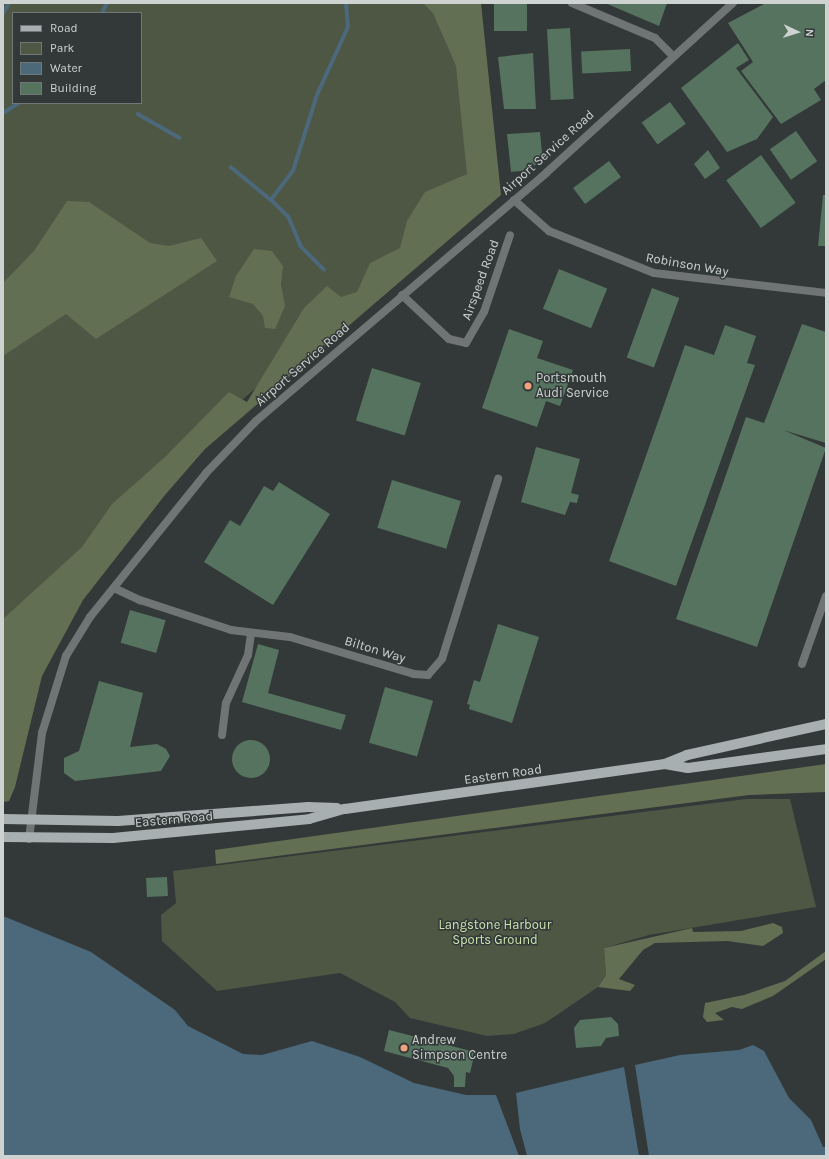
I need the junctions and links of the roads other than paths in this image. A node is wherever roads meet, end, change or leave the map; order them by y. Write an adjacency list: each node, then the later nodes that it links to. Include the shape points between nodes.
1 (572, 3): 3 (street, via 655,38)
2 (733, 3): 3 (street, Airport Service Road)
3 (672, 55): 4 (street, Airport Service Road)
4 (514, 200): 6 (street, Robinson Way, via 549,231 654,274); 7 (street, Airport Service Road)
5 (510, 235): 7 (street, Airspeed Road, via 484,312 466,343 449,339)
6 (826, 293)
7 (402, 295): 9 (street, Airport Service Road, via 221,455)
8 (498, 479): 11 (street, Bilton Way, via 442,659 433,672 414,674 290,637)
9 (114, 588): 11 (street, Bilton Way, via 152,604); 19 (street, Airport Service Road, via 78,636 60,672 42,733)
10 (826, 596): 12 (street)
11 (251, 634): 14 (street, via 248,655 226,703)
12 (802, 664)
13 (826, 724): 16 (main road, Eastern Road, via 687,755)
14 (222, 735)
15 (826, 749): 16 (main road, Eastern Road, via 688,768)
16 (665, 764): 17 (main road, Eastern Road)
17 (345, 808): 19 (main road, Eastern Road, via 308,807 118,821); 21 (main road, Eastern Road, via 308,820 207,831 114,838)
18 (3, 819): 19 (main road, Eastern Road)
19 (30, 820): 21 (street, Airport Service Road)
20 (3, 837): 21 (main road, Eastern Road)
21 (29, 839)

